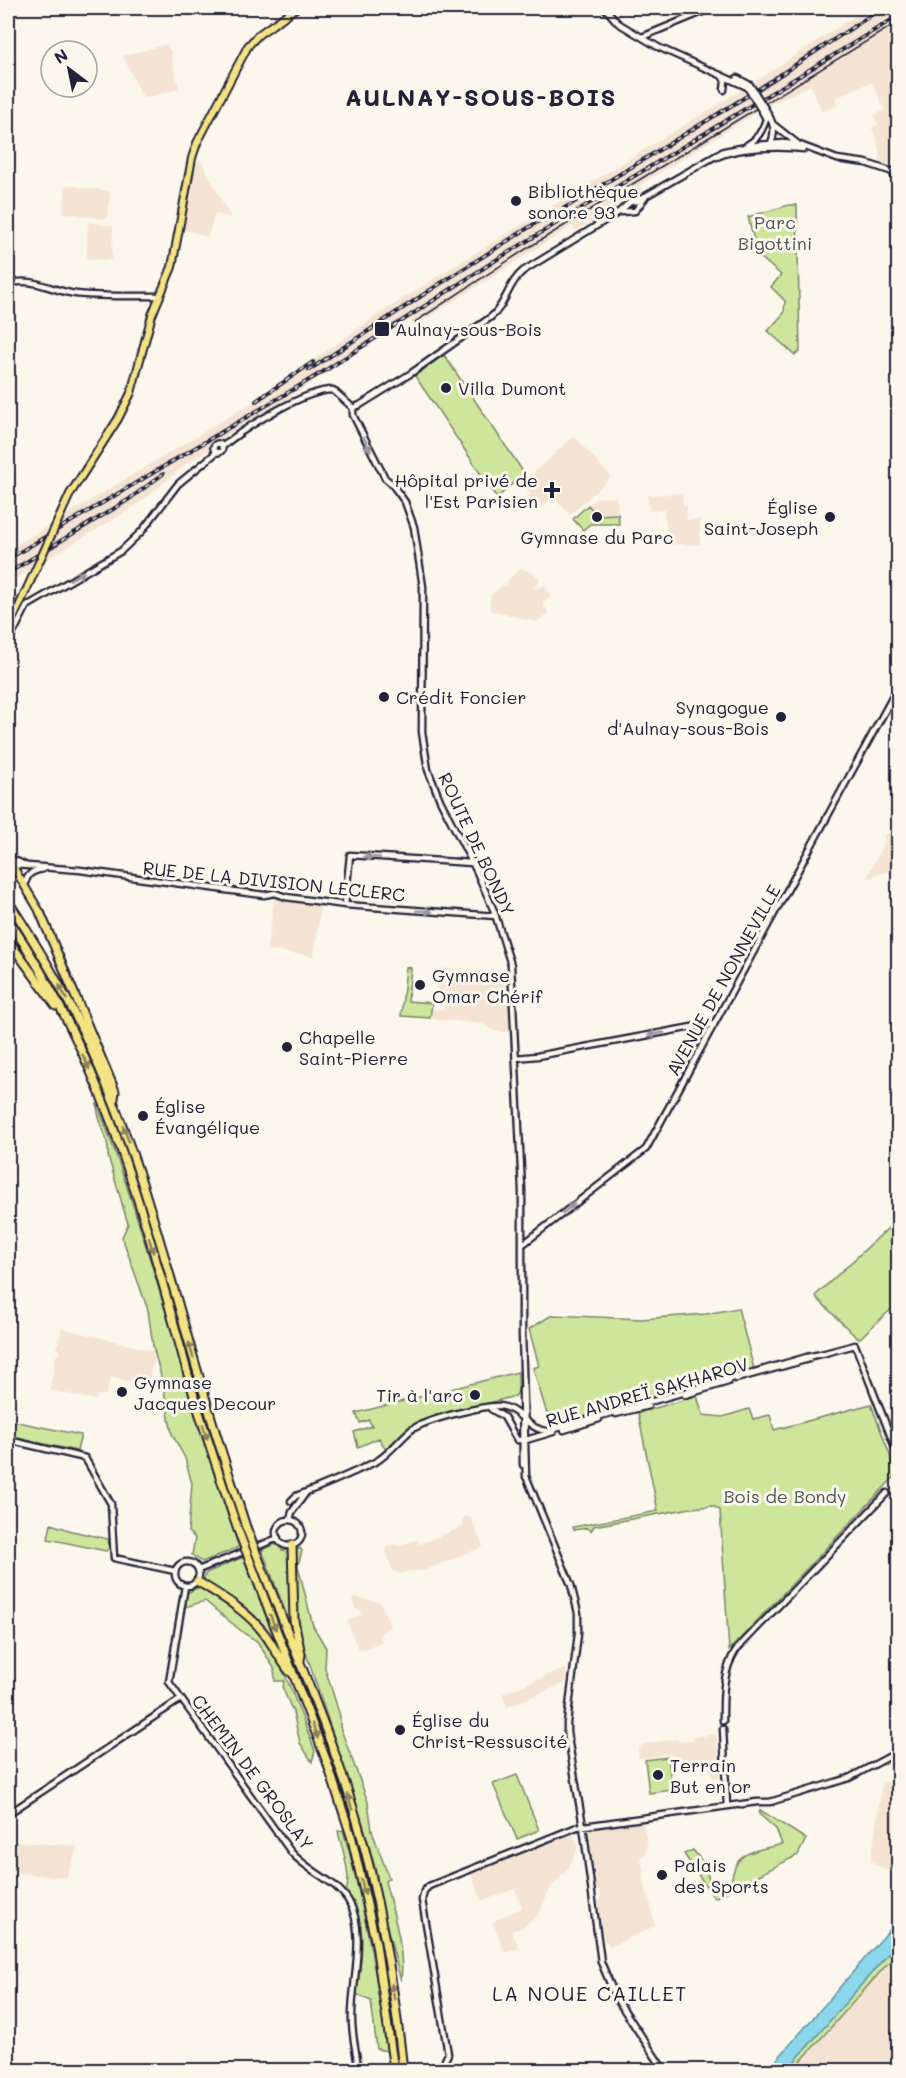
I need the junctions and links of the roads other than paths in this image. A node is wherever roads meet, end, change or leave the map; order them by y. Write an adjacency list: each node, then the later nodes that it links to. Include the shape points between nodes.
1 (296, 8): 23 (main road, via 248,46 197,143 172,267)
2 (605, 8): 5 (street, via 618,23)
3 (712, 8): 4 (street)
4 (657, 31): 5 (street); 6 (street)
5 (642, 38): 6 (street)
6 (655, 45): 7 (street); 8 (street, via 743,80)
7 (721, 75): 8 (street); 9 (street)
8 (749, 86): 10 (street, bridge)
9 (724, 90)
10 (765, 112): 11 (street); 12 (street)
11 (766, 119): 14 (street, via 762,138); 15 (street, via 757,138)
12 (774, 125): 13 (street); 14 (street, via 775,134)
13 (801, 145): 14 (street); 16 (street)
14 (768, 146): 15 (street); 16 (street); 17 (street, via 725,154)
15 (745, 147): 17 (street, via 724,151)
16 (809, 150): 18 (street)
17 (696, 166): 20 (street)
18 (897, 170): 19 (street, via 893,175)
19 (898, 177)
20 (638, 203): 21 (street, via 630,202); 21 (street, via 635,211)
21 (628, 209): 24 (street, via 521,273 498,312 410,374)
22 (8, 284): 23 (street, via 22,280 62,292)
23 (160, 296): 25 (main road, bridge, via 127,401 70,494)
24 (353, 408): 25 (street, ROUTE DE BONDY, one-way to 24, via 129,544 178,484 217,452 215,445 222,447 295,401 326,390 336,391); 30 (street, ROUTE DE BONDY, one-way to 30, via 385,478 405,502 414,527 422,573 422,732 428,770)
25 (23, 605): 26 (main road); 27 (street)
26 (8, 629)
27 (8, 643)
28 (898, 687): 41 (street, AVENUE DE NONNEVILLE)
29 (10, 861): 31 (street, RUE DE LA DIVISION LECLERC); 31 (street, RUE DE LA DIVISION LECLERC); 33 (main road)
30 (472, 863): 35 (street, one-way to 35, via 350,855); 37 (street, ROUTE DE BONDY)
31 (27, 866): 32 (street, RUE DE LA DIVISION LECLERC)
32 (49, 868): 33 (street, via 31,872); 35 (street, RUE DE LA DIVISION LECLERC)
33 (25, 885): 36 (main road)
34 (8, 901): 43 (highway, one-way to 34, via 55,976)
35 (345, 905): 37 (street, RUE DE LA DIVISION LECLERC, one-way to 37)
36 (40, 912): 43 (highway, via 115,1091)
37 (496, 916): 42 (street, ROUTE DE BONDY, via 511,965)
38 (8, 919): 40 (highway)
39 (8, 940): 40 (highway)
40 (60, 1009): 63 (highway, one-way to 63, bridge, via 99,1092 129,1172 201,1419 252,1569)
41 (714, 1025): 42 (street, one-way to 42); 44 (street, AVENUE DE NONNEVILLE, one-way to 41, via 646,1149)
42 (516, 1058): 44 (street, ROUTE DE BONDY)
43 (114, 1102): 62 (highway, one-way to 43, bridge, via 246,1527 144,1186)
44 (522, 1245): 47 (street, ROUTE DE BONDY)
45 (826, 1353): 47 (street, RUE ANDREÏ SAKHAROV, via 548,1431); 50 (street, RUE ANDREÏ SAKHAROV); 51 (street, RUE ANDREÏ SAKHAROV, via 855,1345)
46 (489, 1408): 47 (street, RUE ANDREÏ SAKHAROV, via 506,1408); 48 (street, via 504,1416); 52 (street, RUE ANDREÏ SAKHAROV, via 420,1425 375,1461)
47 (522, 1421): 48 (street); 50 (street, ROUTE DE BONDY)
48 (514, 1435): 50 (street, via 517,1440)
49 (8, 1440): 59 (street, via 85,1458 111,1504 114,1558)
50 (524, 1440): 70 (street, ROUTE DE BONDY, via 526,1478 571,1585 578,1613 567,1723)
51 (898, 1455)
52 (306, 1493): 54 (street, RUE ANDREÏ SAKHAROV); 55 (street, RUE ANDREÏ SAKHAROV)
53 (886, 1493): 65 (street, via 736,1650 724,1681)
54 (291, 1500)
55 (290, 1520): 56 (street, via 278,1526); 57 (street, via 302,1532)
56 (278, 1538): 57 (street); 58 (street)
57 (292, 1545): 62 (highway, via 294,1620)
58 (198, 1570): 59 (street, via 194,1563 187,1562); 60 (street)
59 (175, 1571): 61 (street, via 176,1580)
60 (197, 1581): 61 (street); 63 (highway, via 250,1618)
61 (185, 1586): 64 (street, CHEMIN DE GROSLAY, via 170,1680)
62 (300, 1664): 73 (highway, one-way to 62, via 382,1926 367,1863 346,1786)
63 (294, 1676): 72 (highway, one-way to 72, via 352,1839 376,1944)
64 (181, 1699): 69 (street); 74 (street, CHEMIN DE GROSLAY, via 291,1852 349,1902 358,1945 352,2016)
65 (723, 1721)
66 (723, 1729): 68 (street)
67 (898, 1752): 68 (street, via 855,1775 770,1803)
68 (727, 1806): 70 (street)
69 (8, 1814)
70 (583, 1826): 71 (street, via 445,1879 424,1891 422,1900 448,2054); 75 (street, via 601,1962 616,1998)
71 (445, 2060)
72 (394, 2068)
73 (403, 2069)
74 (358, 2070)
75 (664, 2070)

